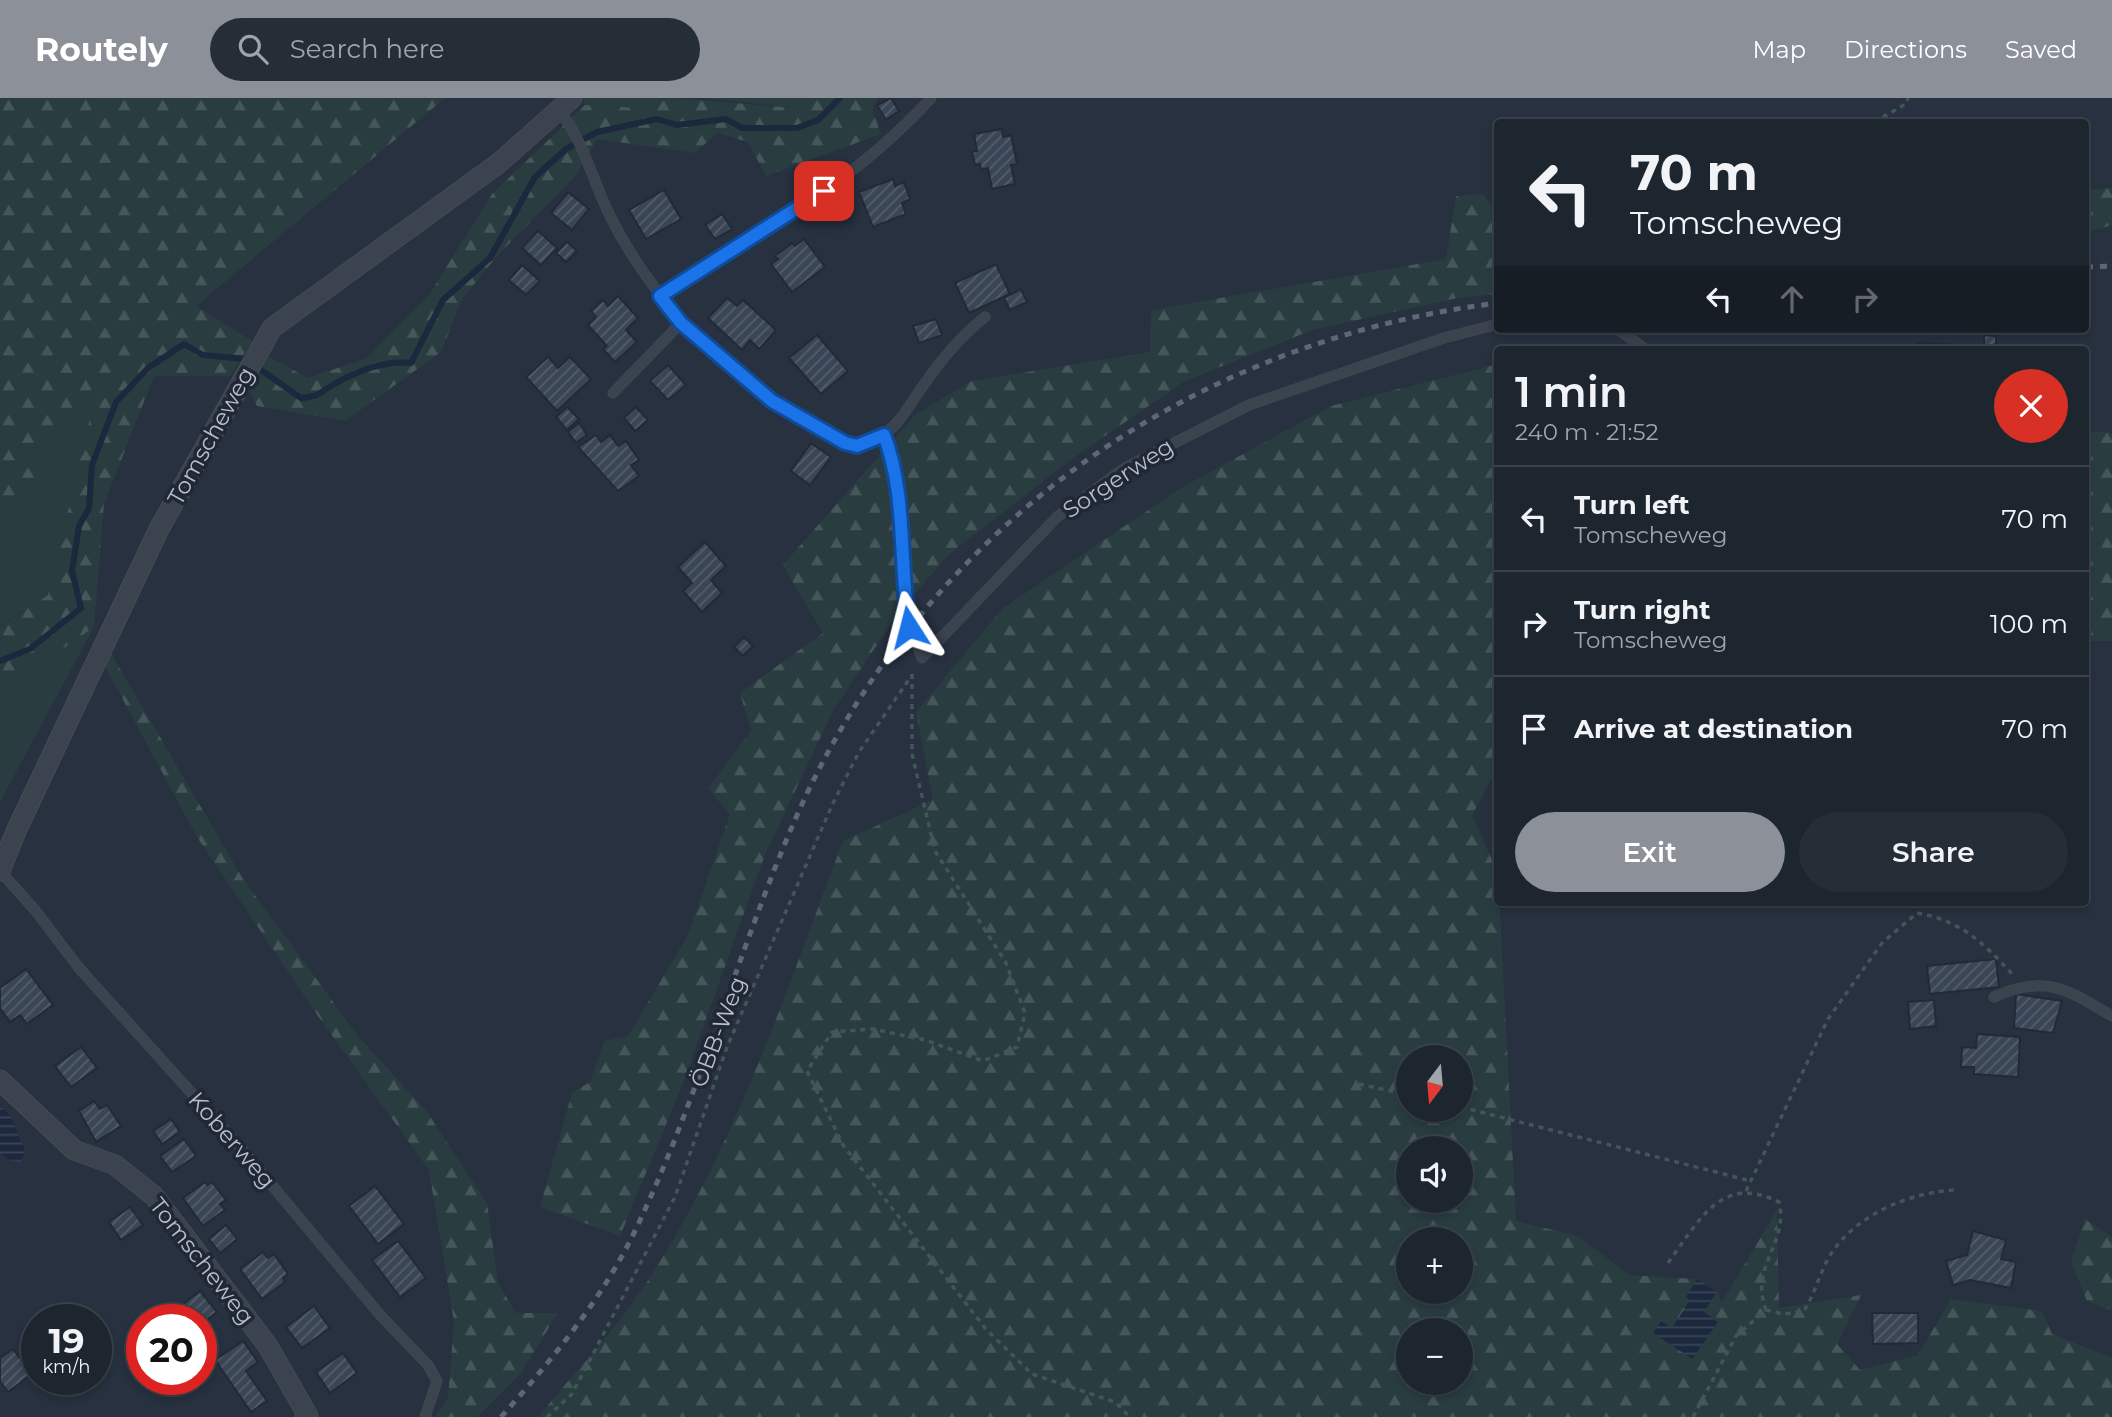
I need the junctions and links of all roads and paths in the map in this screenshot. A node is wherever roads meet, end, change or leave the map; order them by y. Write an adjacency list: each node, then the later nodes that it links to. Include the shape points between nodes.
1 (931, 98): 5 (lane, via 900,132 847,176)
2 (1908, 98): 4 (path, via 1906,104)
3 (566, 104): 5 (lane, Tomscheweg, via 610,216); 15 (street, Tomscheweg, via 499,163 272,328 159,529)
4 (1879, 119)
5 (660, 296): 7 (lane, Tomscheweg)
6 (985, 317): 12 (lane, via 954,346)
7 (681, 323): 11 (lane); 12 (lane, Tomscheweg, via 772,401 845,443 857,446)
8 (1494, 325): 13 (lane, Sorgerweg, via 1249,405 1125,468 1057,517)
9 (1623, 333): 10 (lane)
10 (1641, 346)
11 (613, 393)
12 (884, 435): 13 (lane, via 894,462 909,627)
13 (922, 658): 14 (path, ÖBB-Weg)
14 (912, 674): 30 (path, ÖBB-Weg, via 859,752 833,803 727,1047 669,1208 572,1394); 31 (path, via 912,754 934,851 1006,963 1025,1013 1017,1047 983,1061 925,1040 873,1029 832,1032 807,1071 843,1145 985,1328 1031,1374 1115,1402)
15 (1, 865): 29 (lane, Koberweg, via 79,968 428,1365 437,1381)
16 (2021, 984): 17 (lane); 18 (lane, via 2051,985); 23 (path, via 1960,926 1917,913 1882,943 1828,1019)
17 (1994, 997)
18 (2112, 1016)
19 (0, 1080): 28 (street, Tomscheweg, via 74,1150 115,1165 154,1196 268,1346)
20 (1359, 1084): 21 (path)
21 (1396, 1092)
22 (1474, 1110): 23 (path)
23 (1751, 1181): 25 (path)
24 (1956, 1190): 27 (path, via 1927,1191 1890,1205 1853,1231 1830,1257 1803,1312)
25 (1746, 1191): 26 (path, via 1727,1195 1699,1220); 27 (path, via 1780,1202 1783,1218 1759,1291)
26 (1668, 1263)
27 (1766, 1310): 32 (path, via 1736,1336)
28 (305, 1417)
29 (425, 1417)
30 (547, 1417)
31 (1130, 1417)
32 (1693, 1417)

